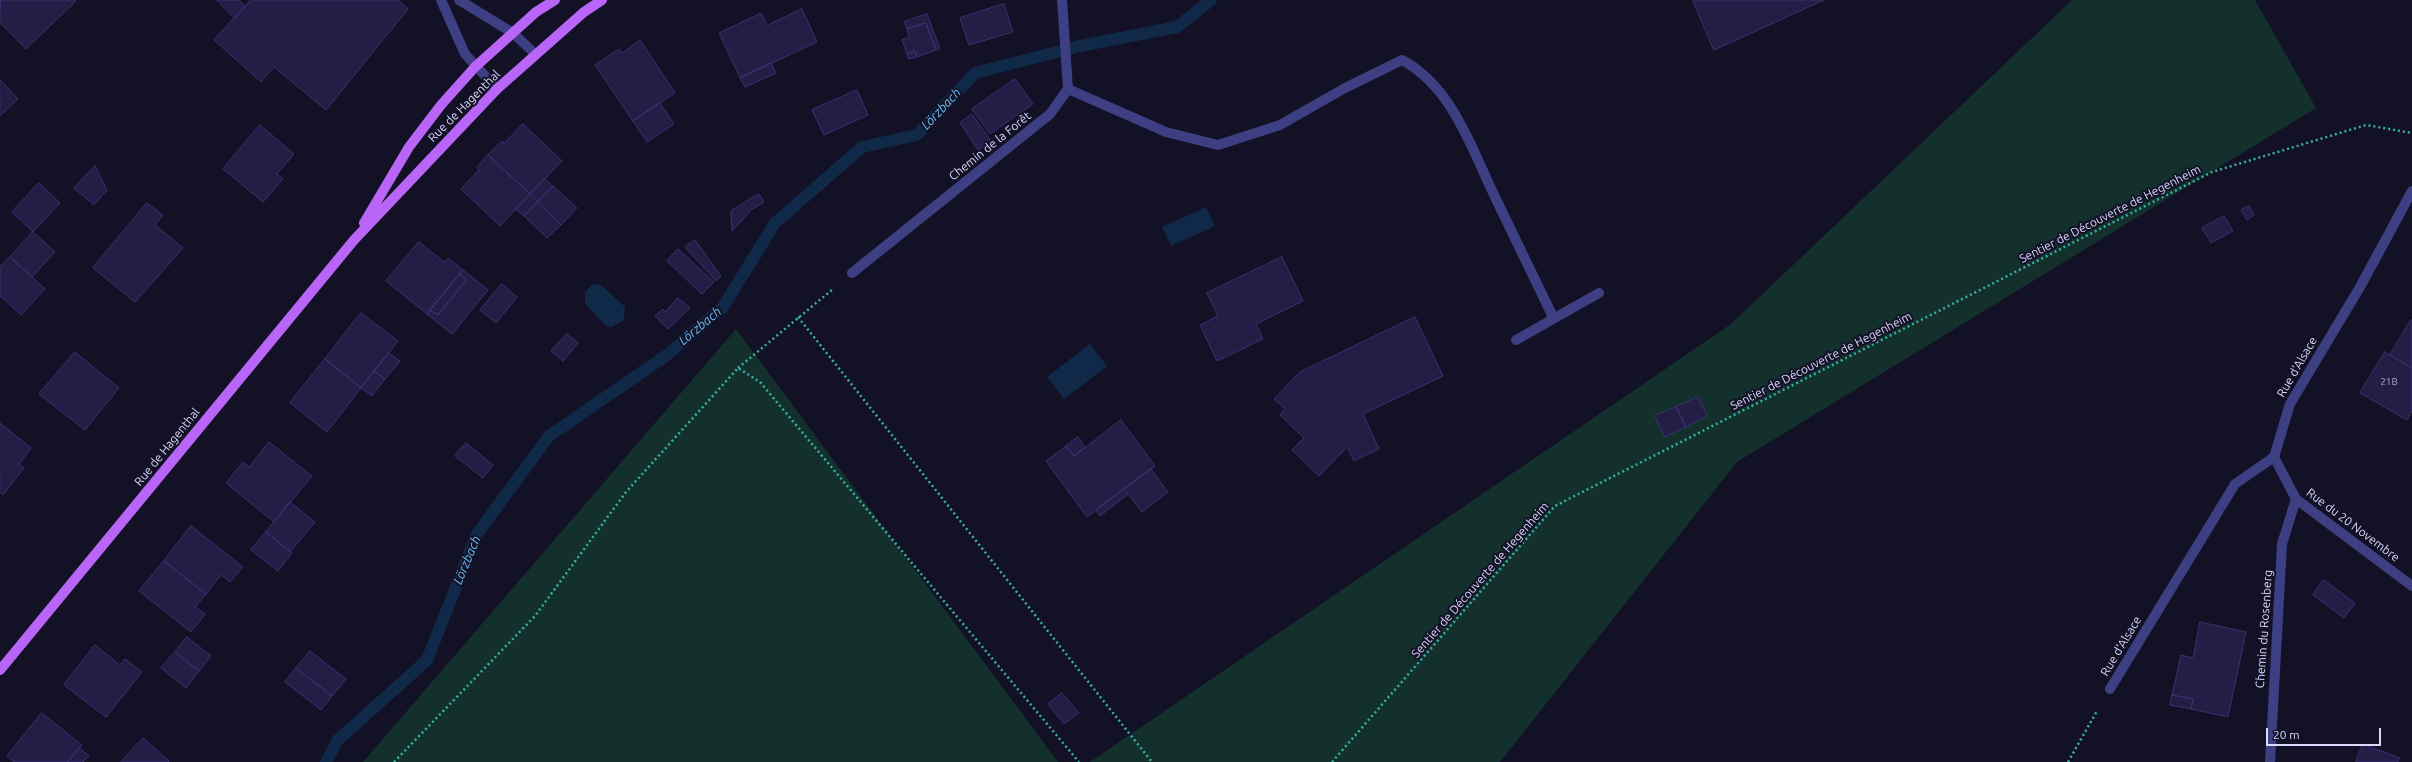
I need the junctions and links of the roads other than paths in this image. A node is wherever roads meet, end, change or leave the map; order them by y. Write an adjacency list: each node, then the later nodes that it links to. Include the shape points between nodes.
1 (441, 0): 8 (street, via 465,54)
2 (459, 0): 6 (street)
3 (555, 0): 6 (main road, Rue de Hagenthal, via 536,12)
4 (602, 0): 7 (main road, Rue de Hagenthal)
5 (1062, 0): 9 (street)
6 (513, 33): 7 (street); 8 (main road, Rue de Hagenthal)
7 (535, 54): 10 (main road, Rue de Hagenthal)
8 (475, 68): 10 (street); 12 (main road, Rue de Hagenthal, via 441,106 409,148)
9 (1068, 88): 13 (street, Chemin de la Forêt, via 1050,114); 15 (street, via 1166,132 1218,145 1280,125 1345,88 1402,60 1417,68 1454,112)
10 (497, 89): 12 (main road, Rue de Hagenthal)
11 (2412, 191): 17 (street, Rue d'Alsace, via 2360,287 2290,404)
12 (354, 240): 20 (main road, Rue de Hagenthal)
13 (852, 273)
14 (1599, 293): 15 (street)
15 (1553, 317): 16 (street)
16 (1516, 340)
17 (2274, 457): 18 (street, Rue du 20 Novembre); 21 (street, Rue d'Alsace, via 2235,484)
18 (2296, 499): 19 (street, Rue du 20 Novembre); 22 (street, Chemin du Rosenberg, via 2282,544)
19 (2412, 586)
20 (0, 670)
21 (2110, 689)
22 (2270, 762)

